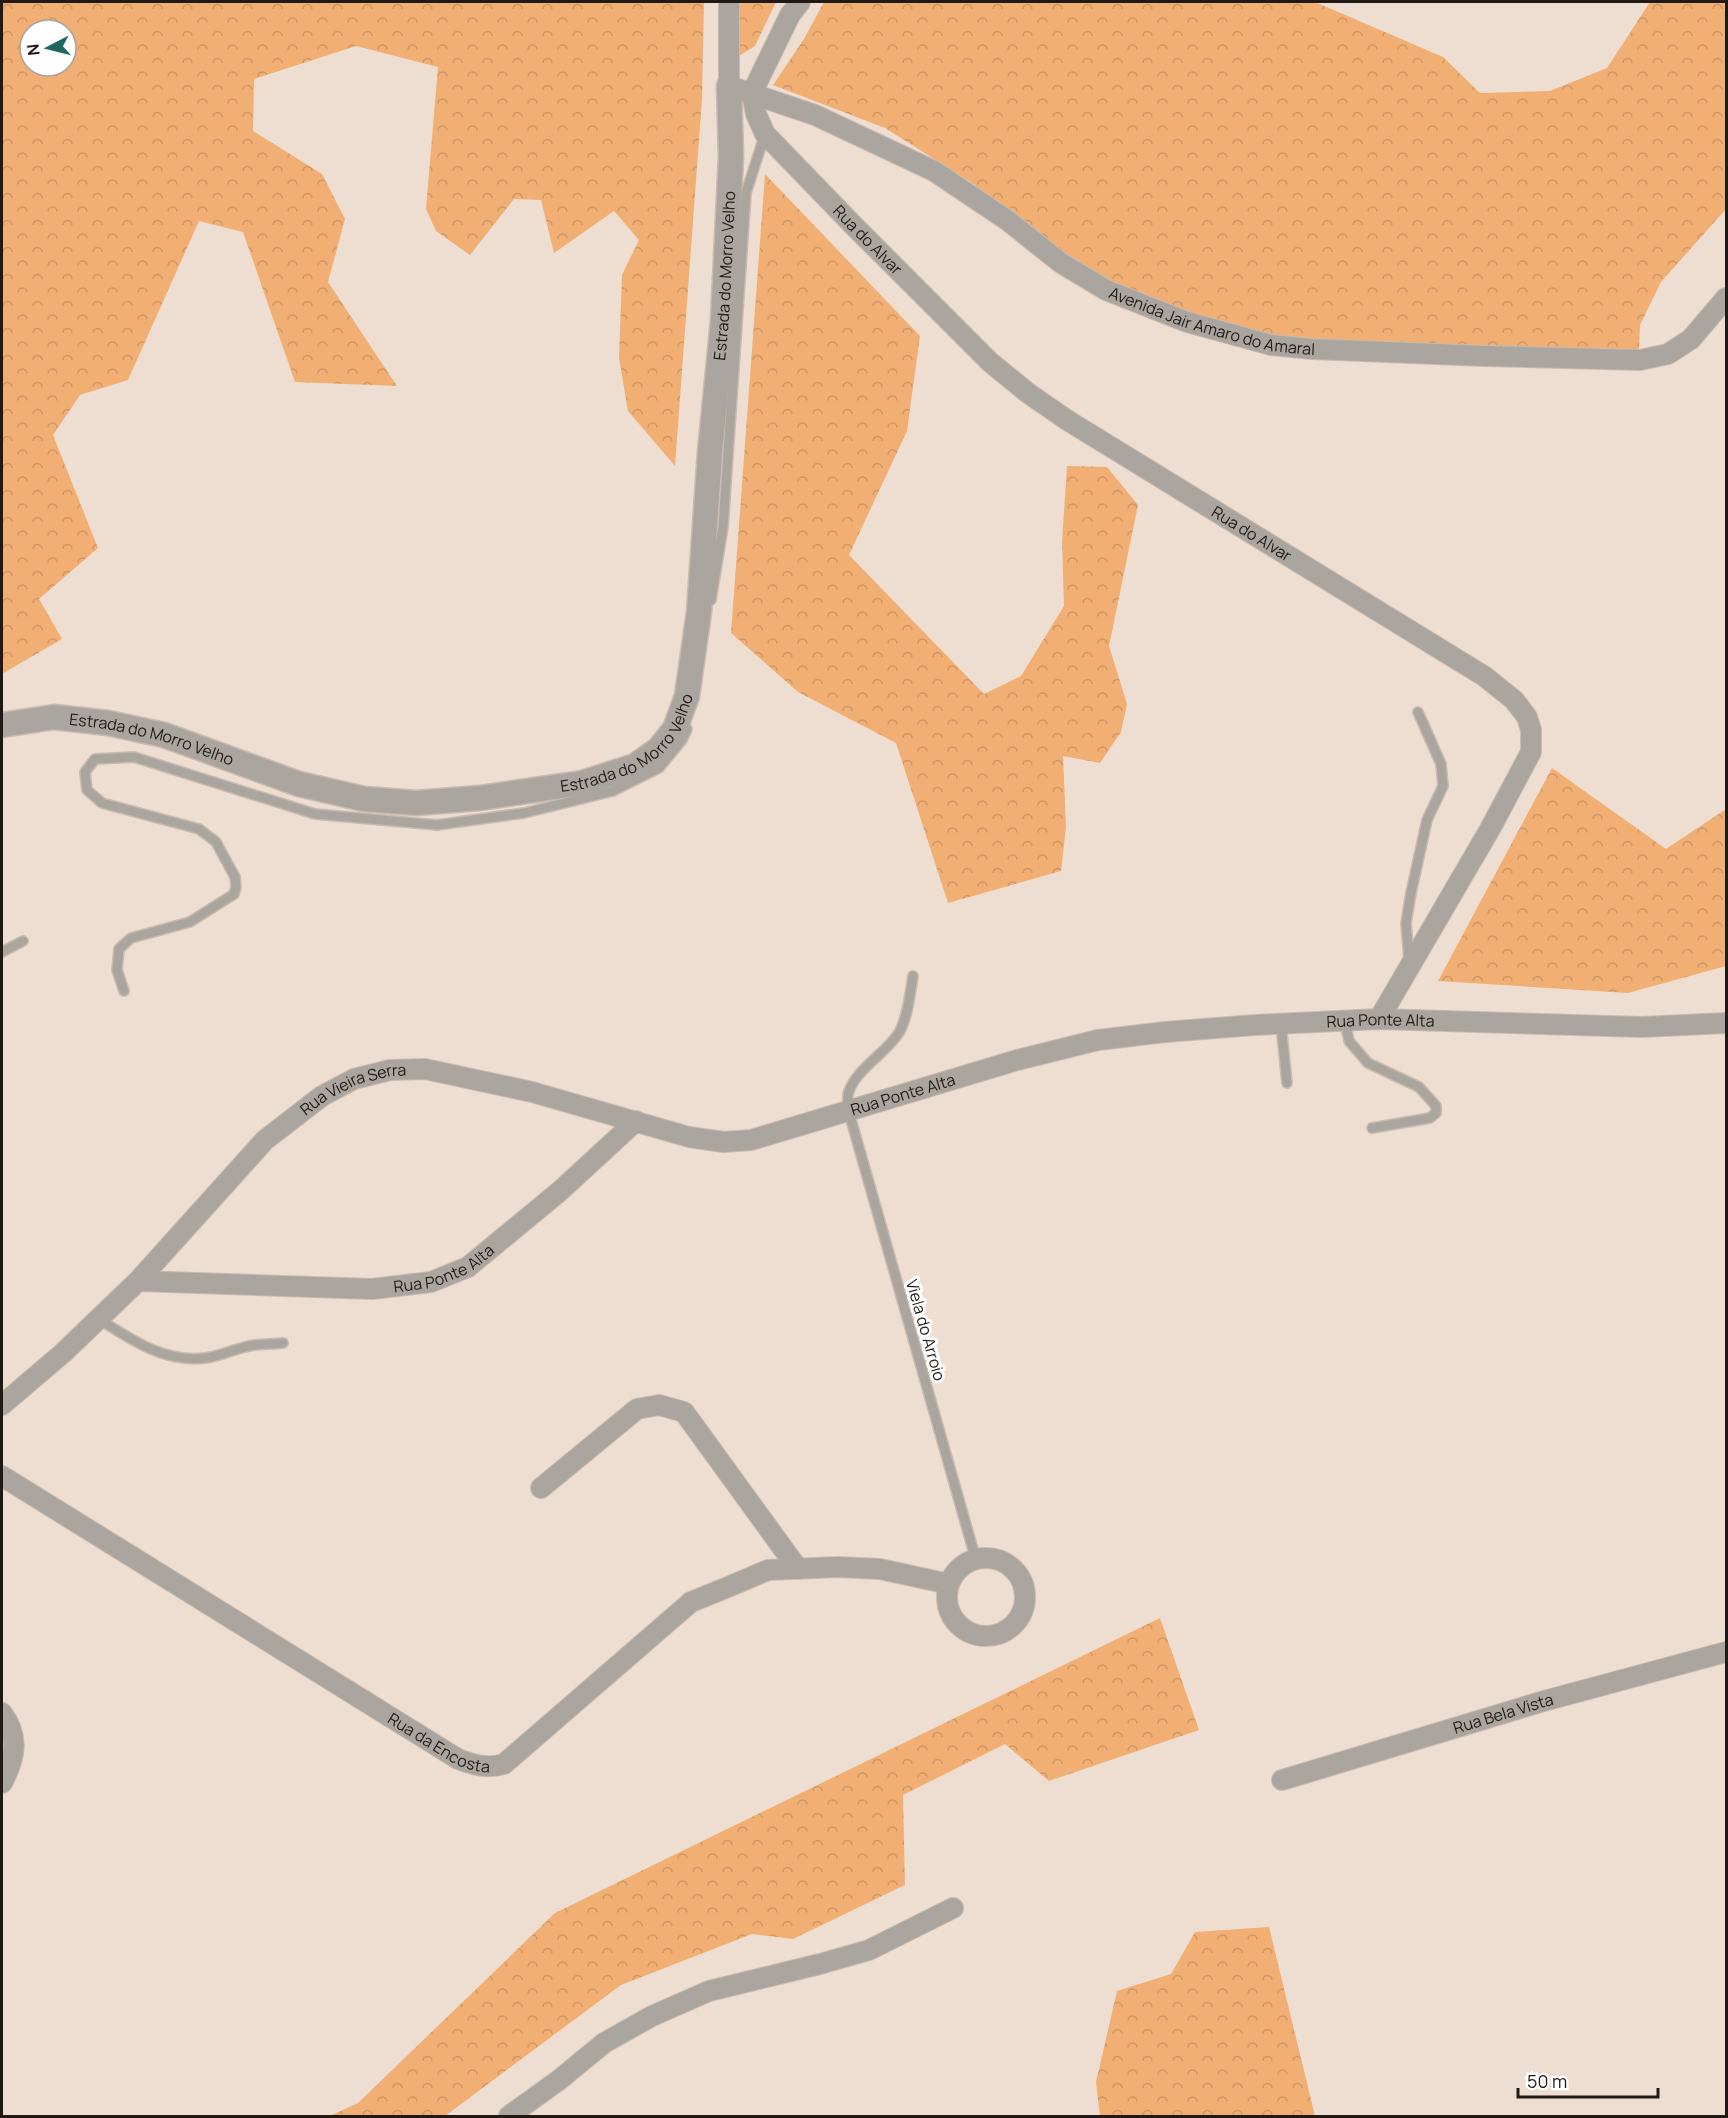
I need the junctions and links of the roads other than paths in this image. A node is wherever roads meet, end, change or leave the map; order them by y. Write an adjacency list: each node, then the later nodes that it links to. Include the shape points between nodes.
1 (729, 2): 3 (street)
2 (800, 2): 4 (street, via 785,24)
3 (729, 86): 4 (street, Avenida Jair Amaro do Amaral); 10 (street, Estrada do Morro Velho, via 731,156 723,320 699,612 687,696 675,729 659,749 635,766 582,783 416,803 364,799 299,784 164,735 108,723 54,717)
4 (752, 93): 5 (street, Rua do Alvar); 6 (street, Avenida Jair Amaro do Amaral, via 815,115 934,171 1007,220 1061,263 1106,290 1187,322 1271,345 1640,360 1668,354 1691,339)
5 (765, 134): 7 (lane, via 746,193 723,526); 13 (street, Rua do Alvar, via 982,354 1028,393 1484,676 1514,700 1527,717 1531,752)
6 (1726, 298)
7 (695, 702)
8 (1418, 712): 13 (lane, via 1441,764 1443,786 1427,820 1411,893 1406,923)
9 (689, 723): 15 (lane, via 682,740 659,768 613,791 524,813 436,825 315,814 134,757 95,759 85,772 87,790 102,803 199,829 216,842 236,876 234,894 190,922 130,938 119,949 117,970)
10 (2, 725)
11 (23, 941): 12 (lane)
12 (2, 952)
13 (1409, 968): 16 (street, Rua do Alvar)
14 (913, 976): 21 (lane, via 901,1029 890,1046 854,1080 848,1093)
15 (124, 991)
16 (1379, 1019): 17 (street, Rua Ponte Alta); 18 (street, Rua Ponte Alta, via 1642,1027)
17 (1345, 1021): 19 (street, Rua Ponte Alta); 23 (lane, via 1349,1041 1368,1063 1419,1087 1436,1106 1436,1113 1430,1118)
18 (1726, 1023)
19 (1281, 1024): 20 (lane); 21 (street, Rua Ponte Alta, via 1098,1040)
20 (1287, 1083)
21 (848, 1109): 22 (street, Rua Ponte Alta, via 751,1140 724,1142 689,1137); 30 (lane, Viela do Arroio)
22 (636, 1121): 24 (street, Rua Ponte Alta, via 477,1260 431,1282 372,1289); 24 (street, Rua Vieira Serra, via 532,1092 425,1069 390,1070 354,1079 322,1096 265,1140)
23 (1372, 1128)
24 (138, 1281): 25 (street, Rua Vieira Serra)
25 (99, 1319): 26 (lane, via 136,1343 188,1359); 27 (street, Rua Vieira Serra)
26 (283, 1343)
27 (2, 1405)
28 (2, 1476): 31 (street, Rua da Encosta, via 458,1759 478,1767 504,1764 691,1602 768,1570)
29 (541, 1488): 31 (street, via 637,1409 659,1405 684,1412)
30 (976, 1560): 32 (street, via 964,1565); 32 (street, via 1004,1563 1016,1572 1023,1585 1024,1600 1021,1614 1012,1626 1000,1634 971,1634 950,1614)
31 (798, 1569): 32 (street, Rua da Encosta, via 880,1569)
32 (949, 1584)
33 (1726, 1652): 35 (street, Rua Bela Vista, via 1544,1701)
34 (2, 1713): 36 (street, via 15,1747 12,1765)
35 (1282, 1780)
36 (2, 1783)
37 (953, 1908): 38 (street, via 869,1950 709,1991 652,2016 604,2043)
38 (509, 2116)

